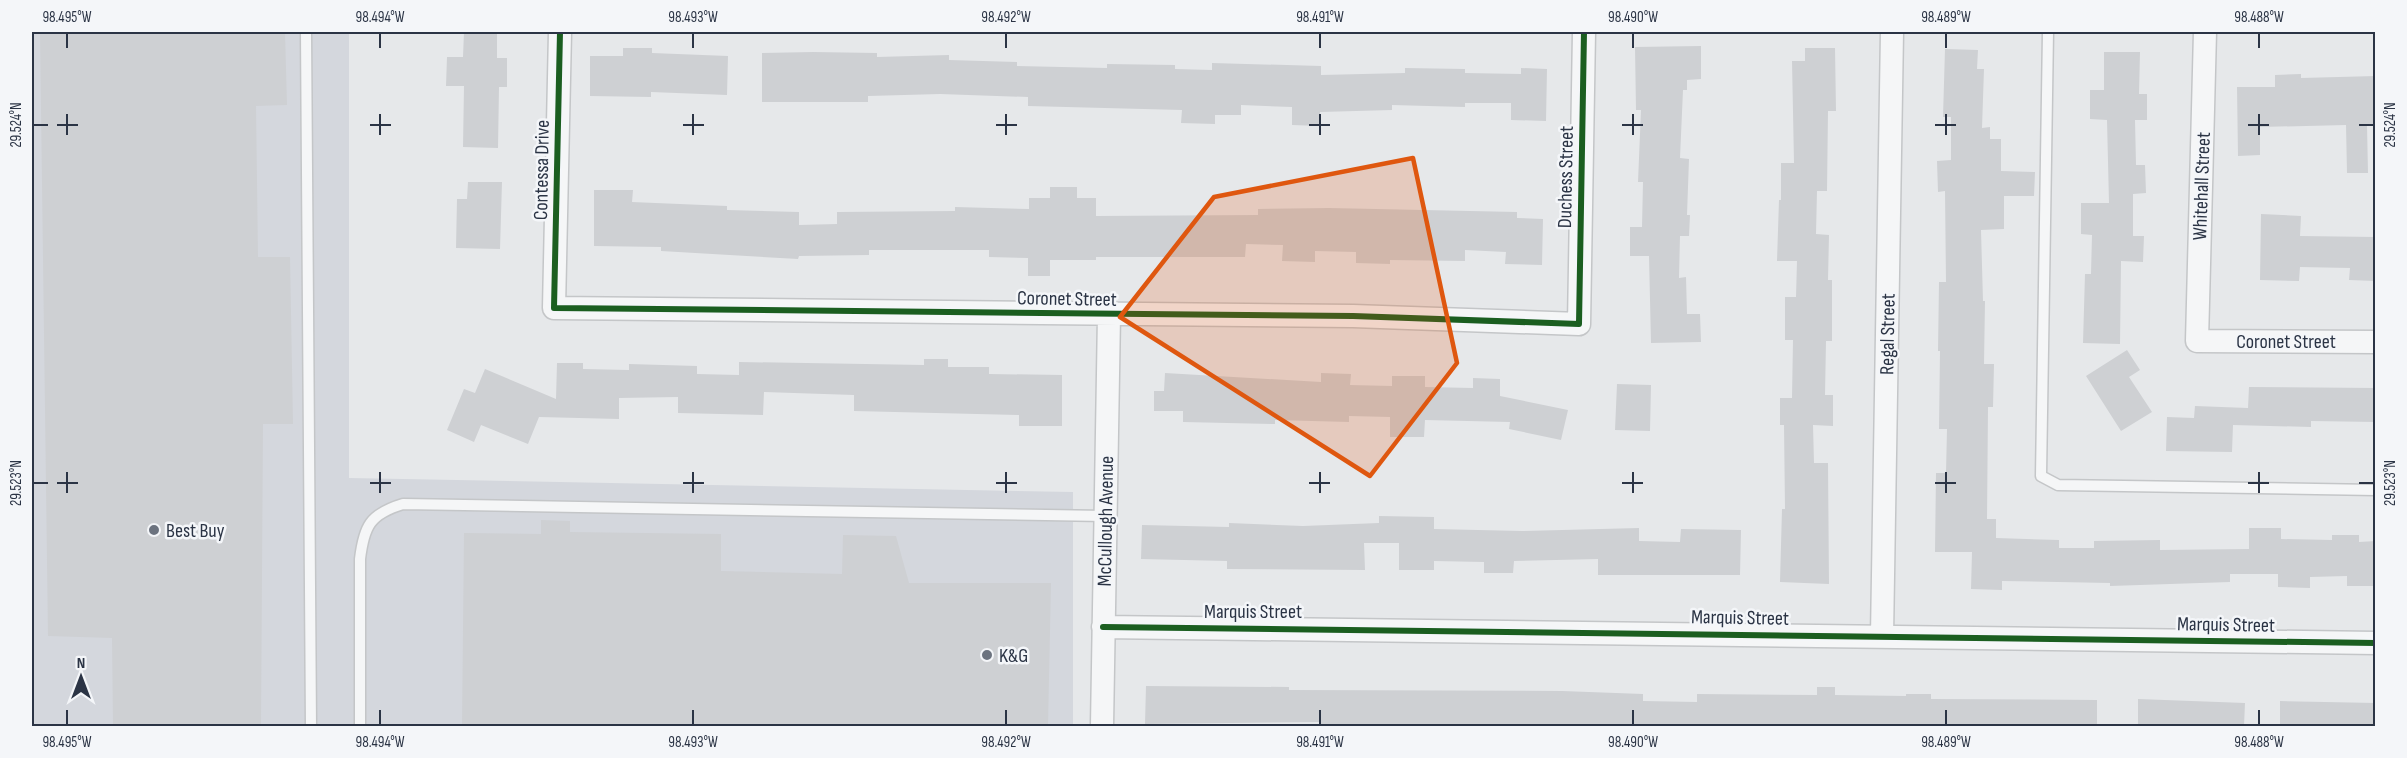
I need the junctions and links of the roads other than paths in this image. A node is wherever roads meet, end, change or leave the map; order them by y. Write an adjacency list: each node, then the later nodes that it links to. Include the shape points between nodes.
1 (306, 32): 17 (lane)
2 (560, 32): 7 (street, Contessa Drive)
3 (1584, 32): 9 (street, Duchess Street)
4 (1892, 32): 15 (street, Regal Street)
5 (2048, 32): 12 (lane, via 2041,476 2058,485)
6 (2205, 32): 10 (street, Whitehall Street)
7 (554, 308): 8 (street, Coronet Street)
8 (1109, 315): 9 (street, Coronet Street, via 1353,316); 13 (street, McCullough Avenue)
9 (1579, 324)
10 (2197, 341): 11 (street, Coronet Street)
11 (2376, 342)
12 (2376, 490)
13 (1105, 516): 14 (street, McCullough Avenue); 18 (lane, via 403,504 373,518 363,537)
14 (1103, 627): 15 (street, Marquis Street); 19 (street, McCullough Avenue)
15 (1882, 636): 16 (street, Marquis Street)
16 (2376, 643)
17 (311, 726)
18 (360, 726)
19 (1102, 726)

